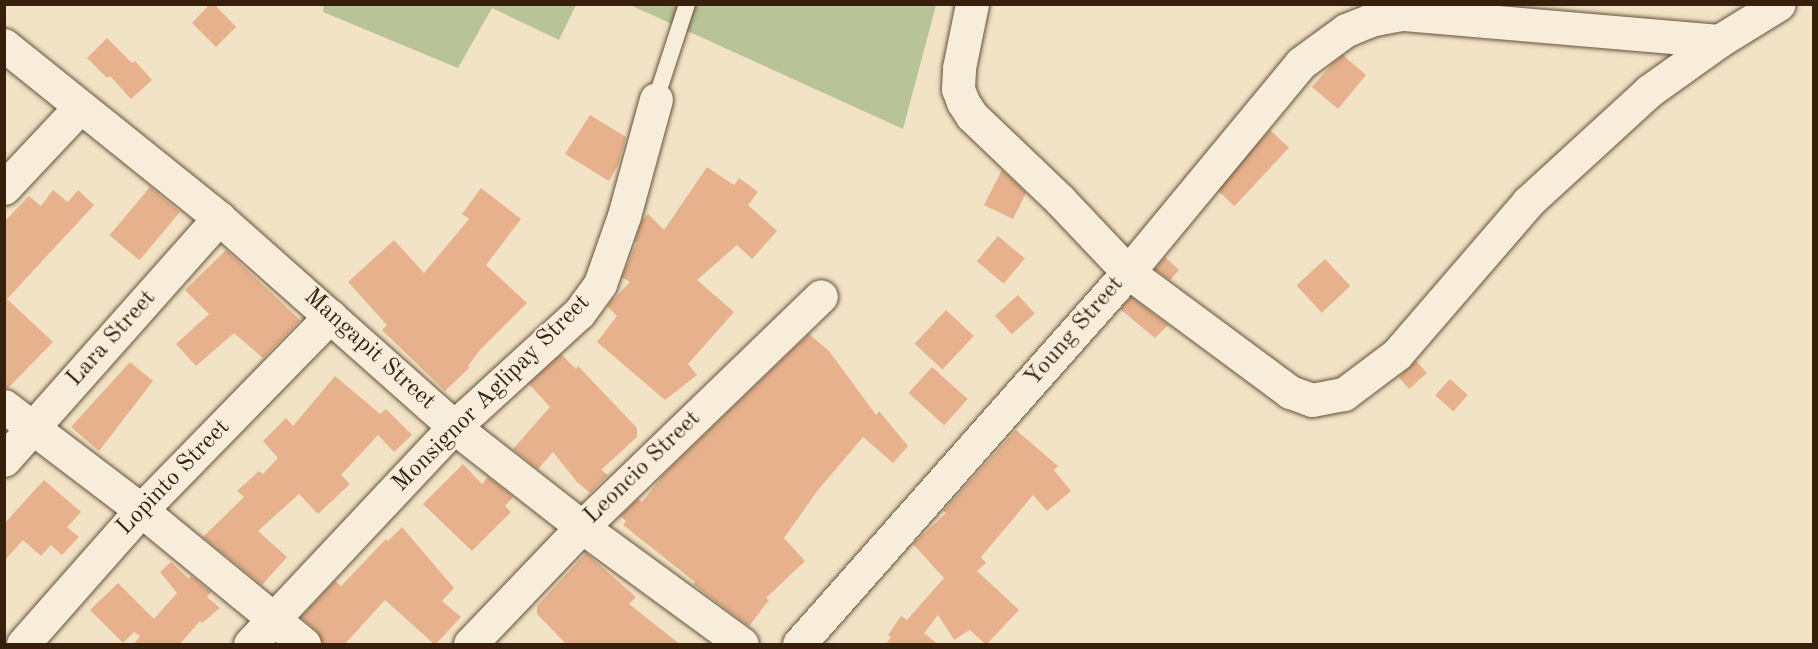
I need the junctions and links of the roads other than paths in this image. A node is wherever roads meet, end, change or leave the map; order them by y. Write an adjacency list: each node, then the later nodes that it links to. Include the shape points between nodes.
1 (687, 4): 6 (lane)
2 (972, 4): 10 (street, Young Street, via 959,68 958,88 963,102 972,116)
3 (1779, 4): 4 (street)
4 (1719, 41): 10 (street, via 1401,14 1362,23 1300,63); 10 (street, via 1649,91 1528,202 1397,354 1344,394 1312,400 1290,392)
5 (4, 45): 7 (street, Mangapit Street)
6 (656, 99): 15 (street, Monsignor Aglipay Street, via 624,216 600,284 579,313)
7 (80, 107): 8 (street); 9 (street, Mangapit Street)
8 (4, 188)
9 (219, 218): 12 (street, Mangapit Street); 14 (street, Lara Street)
10 (1128, 272): 25 (street, Young Street)
11 (821, 296): 18 (street, Leoncio Street)
12 (330, 316): 15 (street, Mangapit Street); 17 (street, Lopinto Street)
13 (4, 405): 14 (street)
14 (34, 427): 16 (street, Lara Street); 17 (street)
15 (454, 427): 18 (street, Mangapit Street); 19 (street, Monsignor Aglipay Street)
16 (4, 460)
17 (141, 510): 19 (street); 20 (street, Lopinto Street)
18 (582, 527): 23 (street, Leoncio Street); 24 (street, Mangapit Street)
19 (274, 620): 21 (street, Monsignor Aglipay Street); 22 (street)
20 (23, 645)
21 (250, 645)
22 (304, 645)
23 (470, 645)
24 (742, 645)
25 (799, 645)

